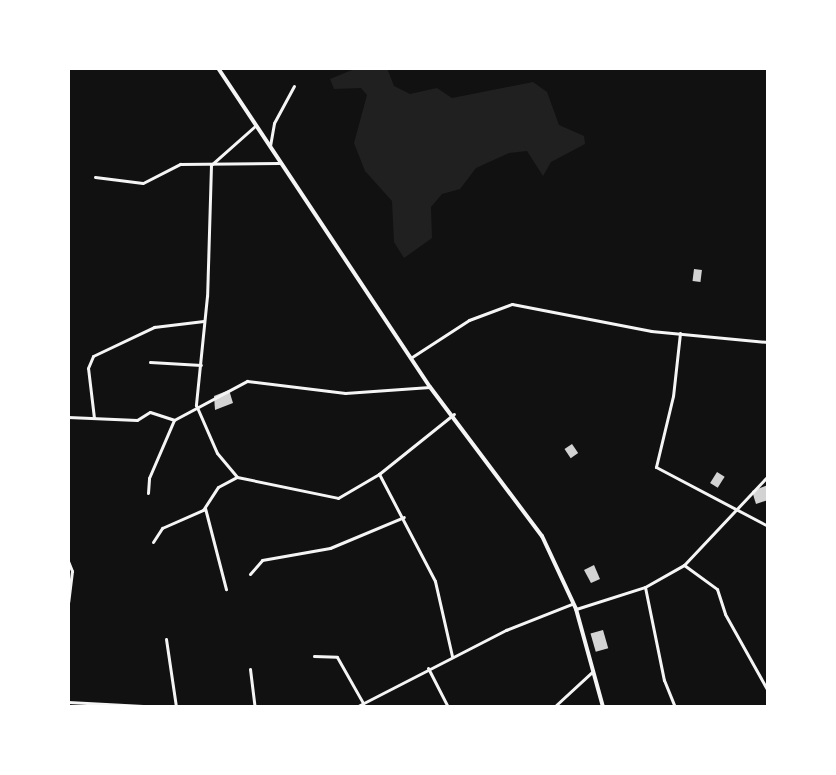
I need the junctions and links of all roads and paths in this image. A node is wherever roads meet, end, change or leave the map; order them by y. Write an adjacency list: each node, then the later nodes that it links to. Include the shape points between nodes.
1 (218, 68): 3 (main road)
2 (294, 86): 4 (street, via 274,123)
3 (255, 126): 4 (main road); 6 (street)
4 (270, 150): 5 (main road)
5 (279, 163): 6 (street); 11 (main road)
6 (211, 165): 7 (street, via 175,164 164,176 143,183); 8 (street)
7 (95, 177)
8 (204, 321): 13 (street); 18 (street, via 154,327 90,358)
9 (680, 333): 10 (street); 11 (street, via 512,304 469,320); 24 (street, via 673,396 656,467)
10 (768, 342)
11 (412, 357): 14 (main road)
12 (150, 362): 13 (street)
13 (201, 365): 15 (street)
14 (430, 387): 15 (street, via 322,392 258,379); 16 (main road)
15 (196, 405): 19 (street); 22 (street, via 217,453)
16 (454, 414): 20 (street); 35 (main road, via 542,536)
17 (68, 417): 18 (street)
18 (94, 418): 19 (street, via 137,420 150,412)
19 (174, 420): 23 (street, via 149,478)
20 (379, 474): 22 (street, via 338,498); 26 (street)
21 (768, 476): 24 (street)
22 (237, 477): 25 (street, via 218,487)
23 (148, 493)
24 (735, 507): 27 (street); 30 (street, via 711,541)
25 (205, 508): 28 (street, via 162,528); 33 (street)
26 (404, 517): 31 (street, via 330,548 262,560); 38 (street, via 441,597)
27 (768, 526)
28 (153, 542)
29 (68, 561): 34 (street)
30 (684, 565): 32 (street); 42 (street, via 717,589)
31 (250, 574)
32 (645, 587): 35 (street); 52 (street, via 664,680)
33 (226, 589)
34 (68, 602)
35 (575, 606): 38 (street); 41 (main road)
36 (166, 639): 46 (street)
37 (314, 656): 44 (street, via 337,657)
38 (452, 656): 39 (street)
39 (428, 668): 44 (street); 49 (street)
40 (250, 669): 47 (street)
41 (593, 671): 50 (street); 51 (main road)
42 (768, 691)
43 (68, 702): 45 (street)
44 (363, 703): 48 (street)
45 (162, 707)
46 (176, 707)
47 (255, 707)
48 (356, 707)
49 (448, 707)
50 (554, 707)
51 (603, 707)
52 (675, 707)

